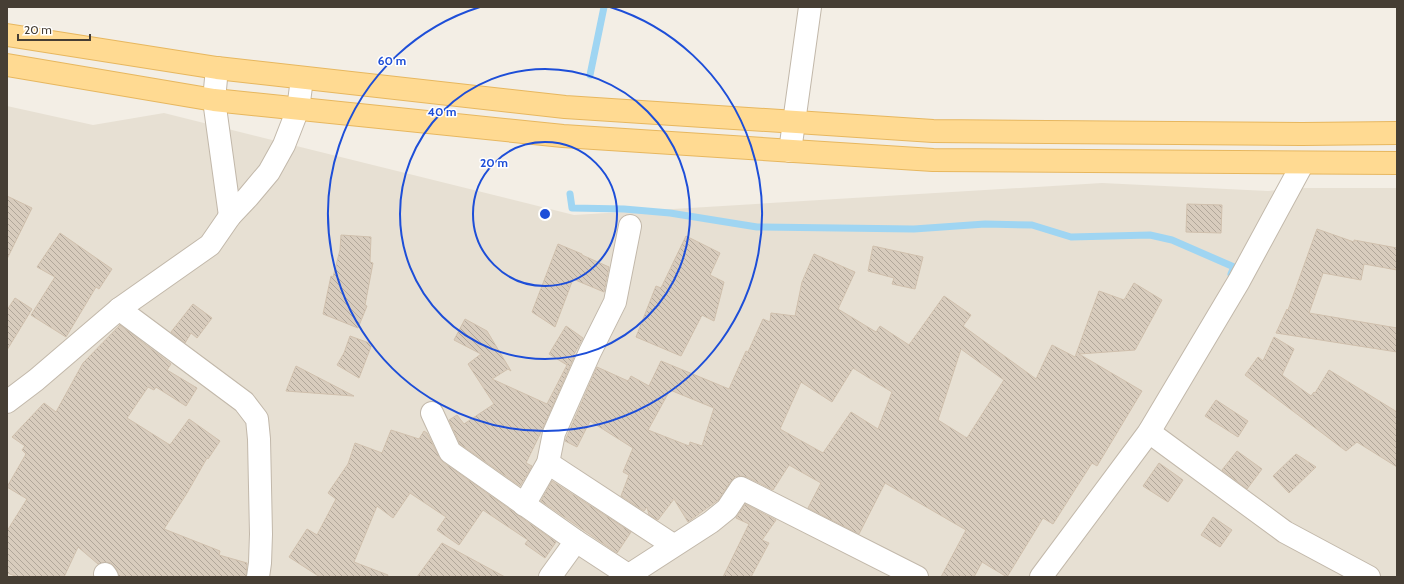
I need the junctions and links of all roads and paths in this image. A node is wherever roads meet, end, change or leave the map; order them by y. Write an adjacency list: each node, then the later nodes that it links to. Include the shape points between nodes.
1 (810, 7): 8 (street)
2 (7, 35): 4 (main road)
3 (7, 65): 6 (main road)
4 (217, 68): 5 (main road); 6 (street)
5 (302, 78): 7 (street); 8 (main road, via 565,108)
6 (214, 100): 7 (main road); 15 (street)
7 (298, 108): 11 (main road, via 563,136); 15 (street, via 284,145 269,172)
8 (794, 122): 9 (main road, via 933,131); 11 (street)
9 (1353, 133): 10 (main road); 13 (main road)
10 (1397, 133)
11 (790, 151): 12 (main road, via 933,160)
12 (1303, 163): 13 (main road); 20 (street, via 1239,281)
13 (1353, 163): 14 (main road)
14 (1397, 163)
15 (230, 216): 17 (street, via 210,245)
16 (630, 226): 21 (street, via 615,302 554,433)
17 (119, 309): 18 (street); 26 (street, via 244,402 257,419 261,534)
18 (7, 402)
19 (432, 413): 22 (street, via 450,452)
20 (1149, 432): 29 (street); 30 (street, via 1285,532)
21 (548, 463): 22 (street); 24 (street)
22 (524, 505): 23 (street)
23 (576, 541): 25 (street); 27 (street)
24 (673, 545): 25 (street); 28 (street, via 727,509 741,488)
25 (630, 576)
26 (258, 577)
27 (550, 577)
28 (917, 577)
29 (1041, 577)
30 (1369, 577)

